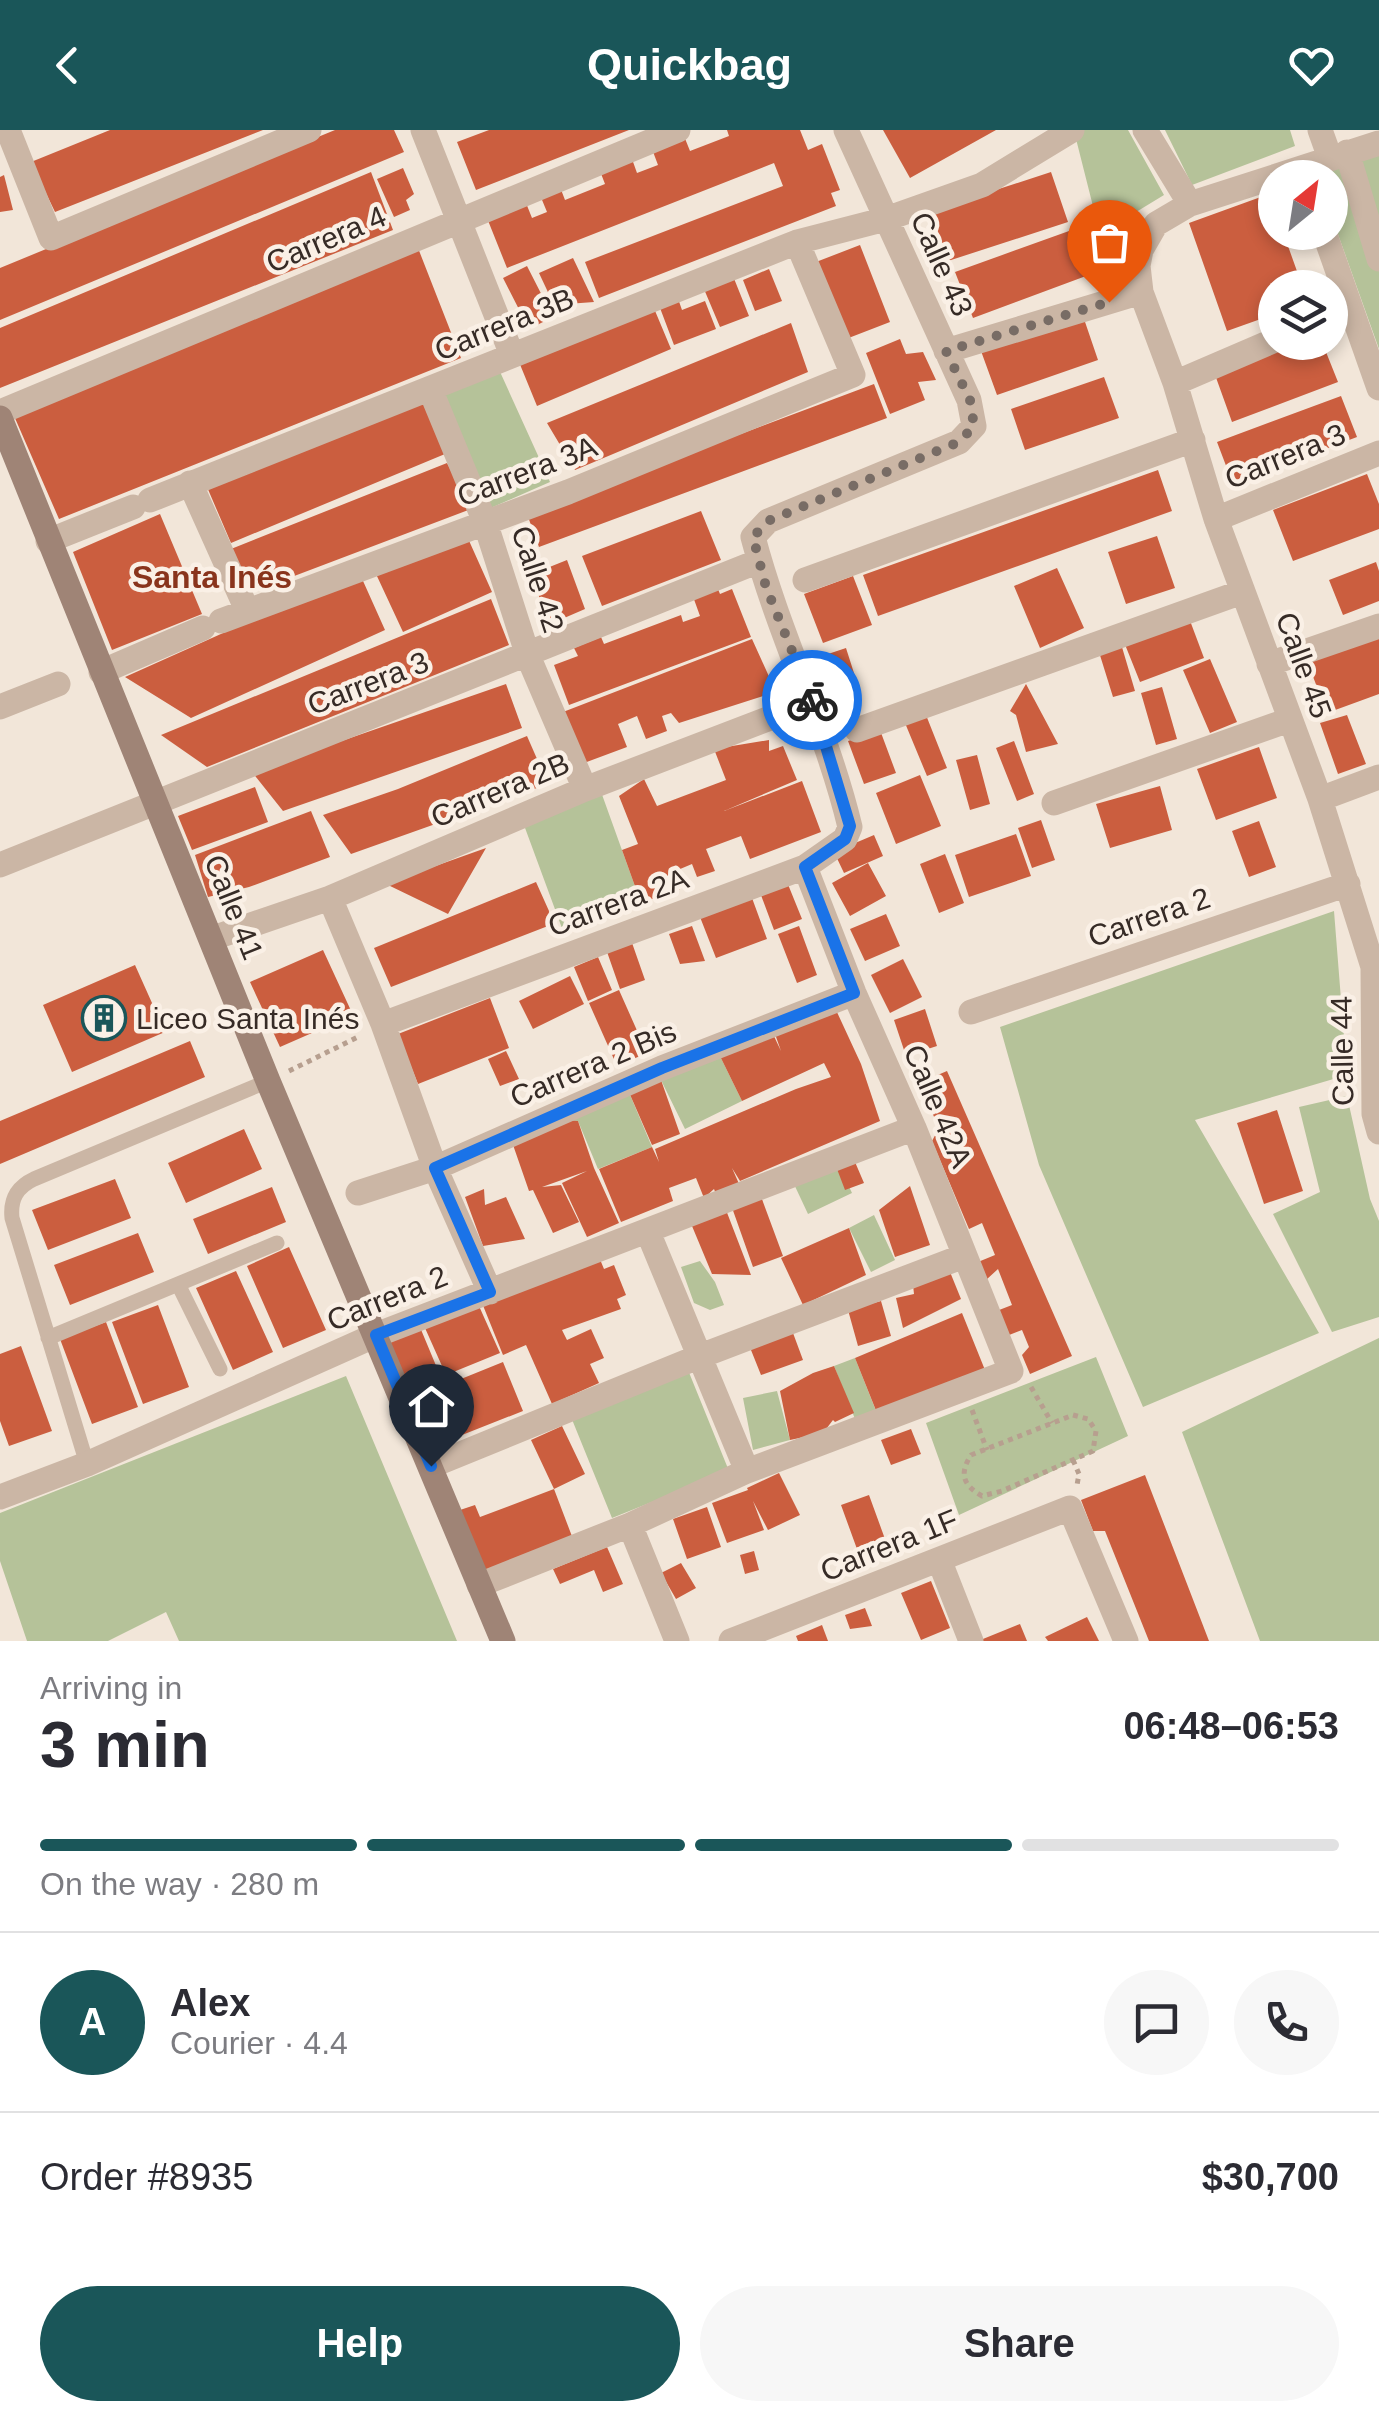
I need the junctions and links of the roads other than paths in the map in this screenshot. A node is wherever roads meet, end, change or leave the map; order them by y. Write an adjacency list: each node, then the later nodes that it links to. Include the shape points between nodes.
1 (8, 130): 2 (street, via 51,238)
2 (309, 130)
3 (424, 130): 14 (street)
4 (678, 130): 14 (street, Carrera 4)
5 (846, 130): 15 (street, Calle 43)
6 (1072, 130): 15 (street, Carrera 3B, via 982,184)
7 (1145, 130): 13 (street)
8 (1320, 130): 10 (street)
9 (1379, 143): 10 (street)
10 (1338, 155): 11 (street); 17 (street)
11 (1327, 160)
12 (1258, 185): 13 (street)
13 (1190, 204): 18 (street, via 1156,224 1141,250)
14 (459, 219): 22 (street); 26 (street, Carrera 4)
15 (886, 219): 16 (street, Carrera 3B); 21 (street, Calle 43)
16 (796, 242): 22 (street, Carrera 3B); 31 (street, Carrera 3A, via 853,376)
17 (1379, 258)
18 (1142, 292): 21 (street); 23 (street)
19 (1348, 326): 25 (street)
20 (1258, 347): 23 (street)
21 (946, 351): 33 (street, Calle 43, via 970,400 974,426 959,442 768,521)
22 (512, 355): 24 (street, Carrera 3B)
23 (1175, 383): 27 (street, Calle 45)
24 (430, 388): 29 (street, Carrera 3B); 31 (street, Calle 42)
25 (1379, 388)
26 (0, 414): 32 (street, Calle 41)
27 (1193, 440): 30 (street, Calle 45); 34 (street, Carrera 3)
28 (1379, 453): 30 (street, Carrera 3)
29 (190, 483): 32 (street, Carrera 3B); 36 (street)
30 (1216, 519): 35 (street, Calle 45)
31 (485, 522): 36 (street, Carrera 3A); 38 (street, Calle 42)
32 (48, 541): 40 (street, Calle 41)
33 (756, 549): 38 (street, Carrera 3); 42 (street)
34 (805, 580)
35 (1242, 592): 39 (street, Calle 45); 45 (street)
36 (247, 610): 40 (street, Carrera 3A)
37 (1379, 626): 39 (street)
38 (528, 656): 47 (street, Calle 42); 49 (street, Carrera 3)
39 (1269, 664): 44 (street, Calle 45)
40 (101, 672): 49 (street, Calle 41)
41 (58, 684): 43 (street)
42 (812, 702): 47 (street, Carrera 2B); 52 (street, Carrera 2A, via 850,826 845,839)
43 (0, 707)
44 (1289, 720): 48 (street, Calle 45); 50 (street)
45 (857, 730)
46 (1379, 777): 48 (street)
47 (584, 789): 54 (street, Carrera 2B)
48 (1320, 798): 53 (street, Calle 45)
49 (156, 801): 51 (street, Carrera 3); 55 (street, Calle 41)
50 (1054, 803)
51 (0, 865)
52 (805, 867): 57 (street, Calle 42A); 59 (street, Carrera 2A)
53 (1348, 884): 56 (street, Calle 45); 58 (street, Carrera 2)
54 (330, 898): 55 (street, Carrera 2B); 59 (street)
55 (212, 938): 60 (street, Calle 41)
56 (1376, 966): 61 (street, Calle 44)
57 (854, 993): 62 (street, Calle 42A); 63 (street, Carrera 2 Bis)
58 (972, 1012)
59 (383, 1024): 63 (street)
60 (268, 1081): 70 (street, Calle 41); 71 (lane, via 18,1190 12,1218)
61 (1377, 1120)
62 (914, 1128): 65 (street, Carrera 2); 67 (street, Calle 42A)
63 (435, 1168): 64 (street, Carrera 2 Bis); 69 (street)
64 (358, 1193)
65 (648, 1232): 69 (street, Carrera 2); 72 (street)
66 (277, 1242): 68 (lane)
67 (964, 1256): 72 (street); 76 (street, Calle 42A, via 1012,1370)
68 (178, 1284): 71 (lane); 73 (lane)
69 (490, 1292): 70 (street, Carrera 2)
70 (376, 1335): 74 (street, Carrera 2); 75 (street, Calle 41)
71 (48, 1338): 74 (lane)
72 (698, 1356): 75 (street); 76 (street)
73 (220, 1369)
74 (86, 1464): 77 (street, Carrera 2)
75 (431, 1466): 80 (street, Calle 41)
76 (747, 1472): 78 (street)
77 (0, 1497)
78 (630, 1525): 80 (street); 82 (street)
79 (940, 1562): 83 (street, Carrera 1F); 84 (street); 85 (street, Carrera 1F, via 1070,1508)
80 (479, 1585): 81 (street, Calle 41)
81 (503, 1641)
82 (677, 1641)
83 (731, 1641)
84 (970, 1641)
85 (1126, 1641)

